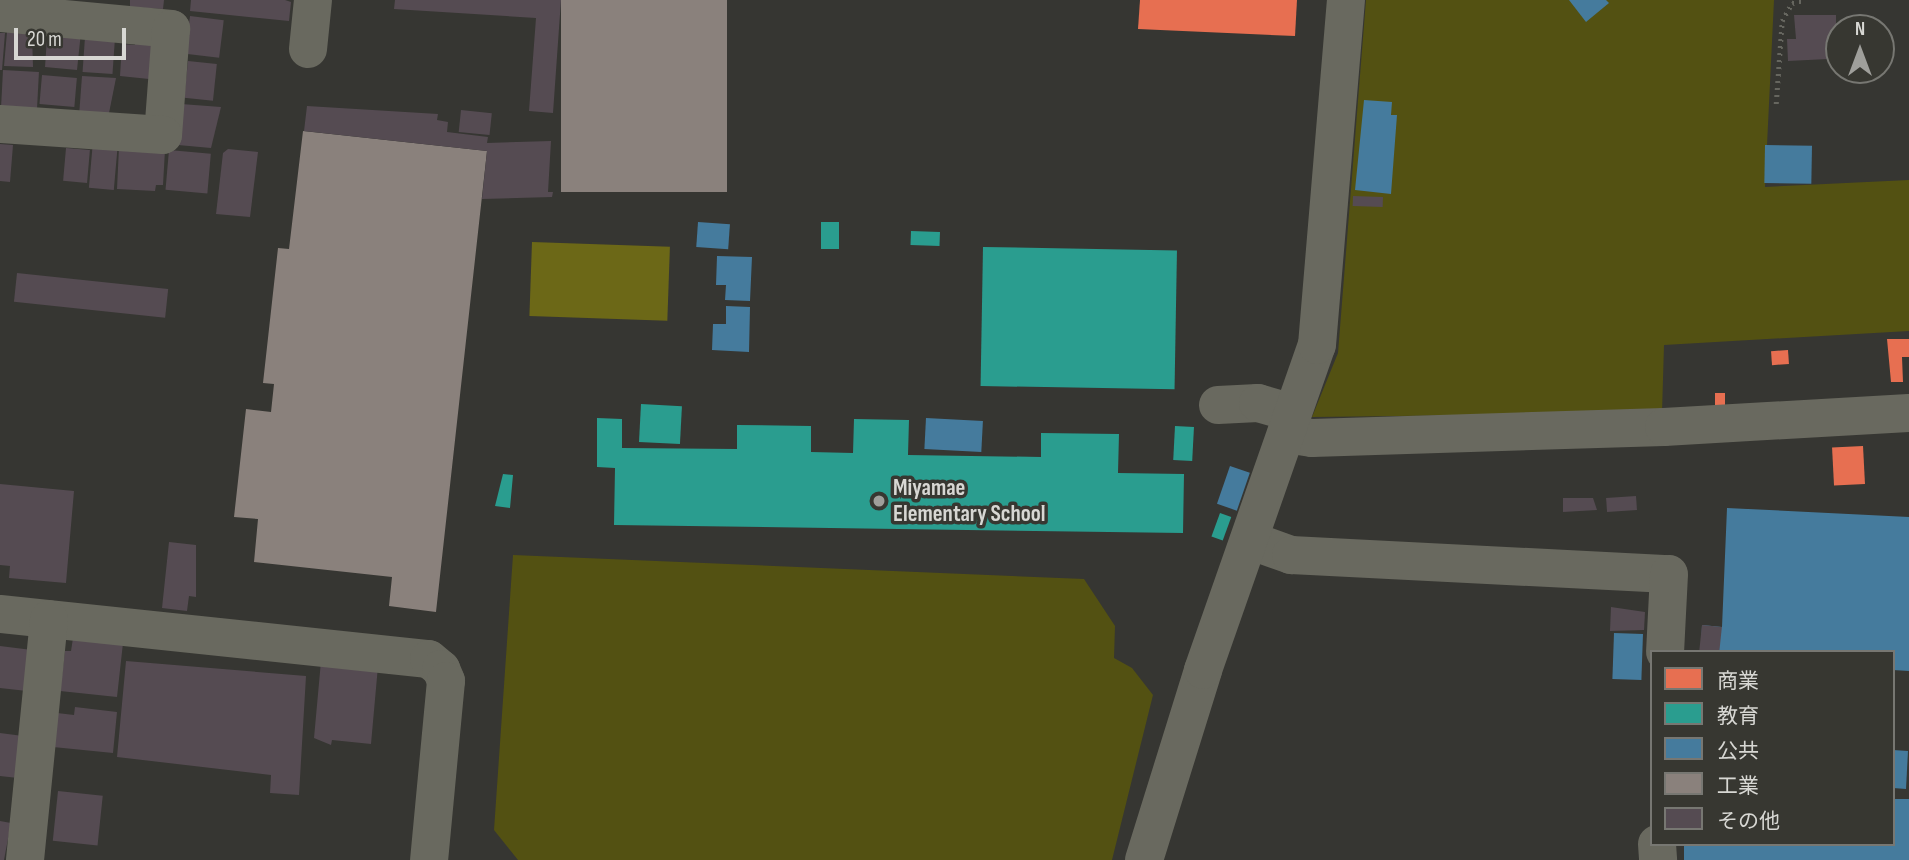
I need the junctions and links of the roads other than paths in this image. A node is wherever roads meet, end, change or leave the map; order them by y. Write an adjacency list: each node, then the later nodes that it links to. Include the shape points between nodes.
1 (313, 0): 4 (street)
2 (1346, 0): 8 (street, via 1321,324)
3 (0, 13): 5 (street, via 172,29 163,135)
4 (308, 49)
5 (0, 124)
6 (1217, 405): 8 (street, via 1258,403)
7 (1909, 413): 8 (street, via 1664,427 1312,438)
8 (1289, 424): 9 (street)
9 (1249, 540): 12 (street, via 1292,555 1669,574); 15 (street)
10 (0, 614): 11 (street)
11 (49, 619): 13 (street); 14 (street, via 429,659 446,681)
12 (1665, 650)
13 (25, 860)
14 (429, 860)
15 (1144, 860)

